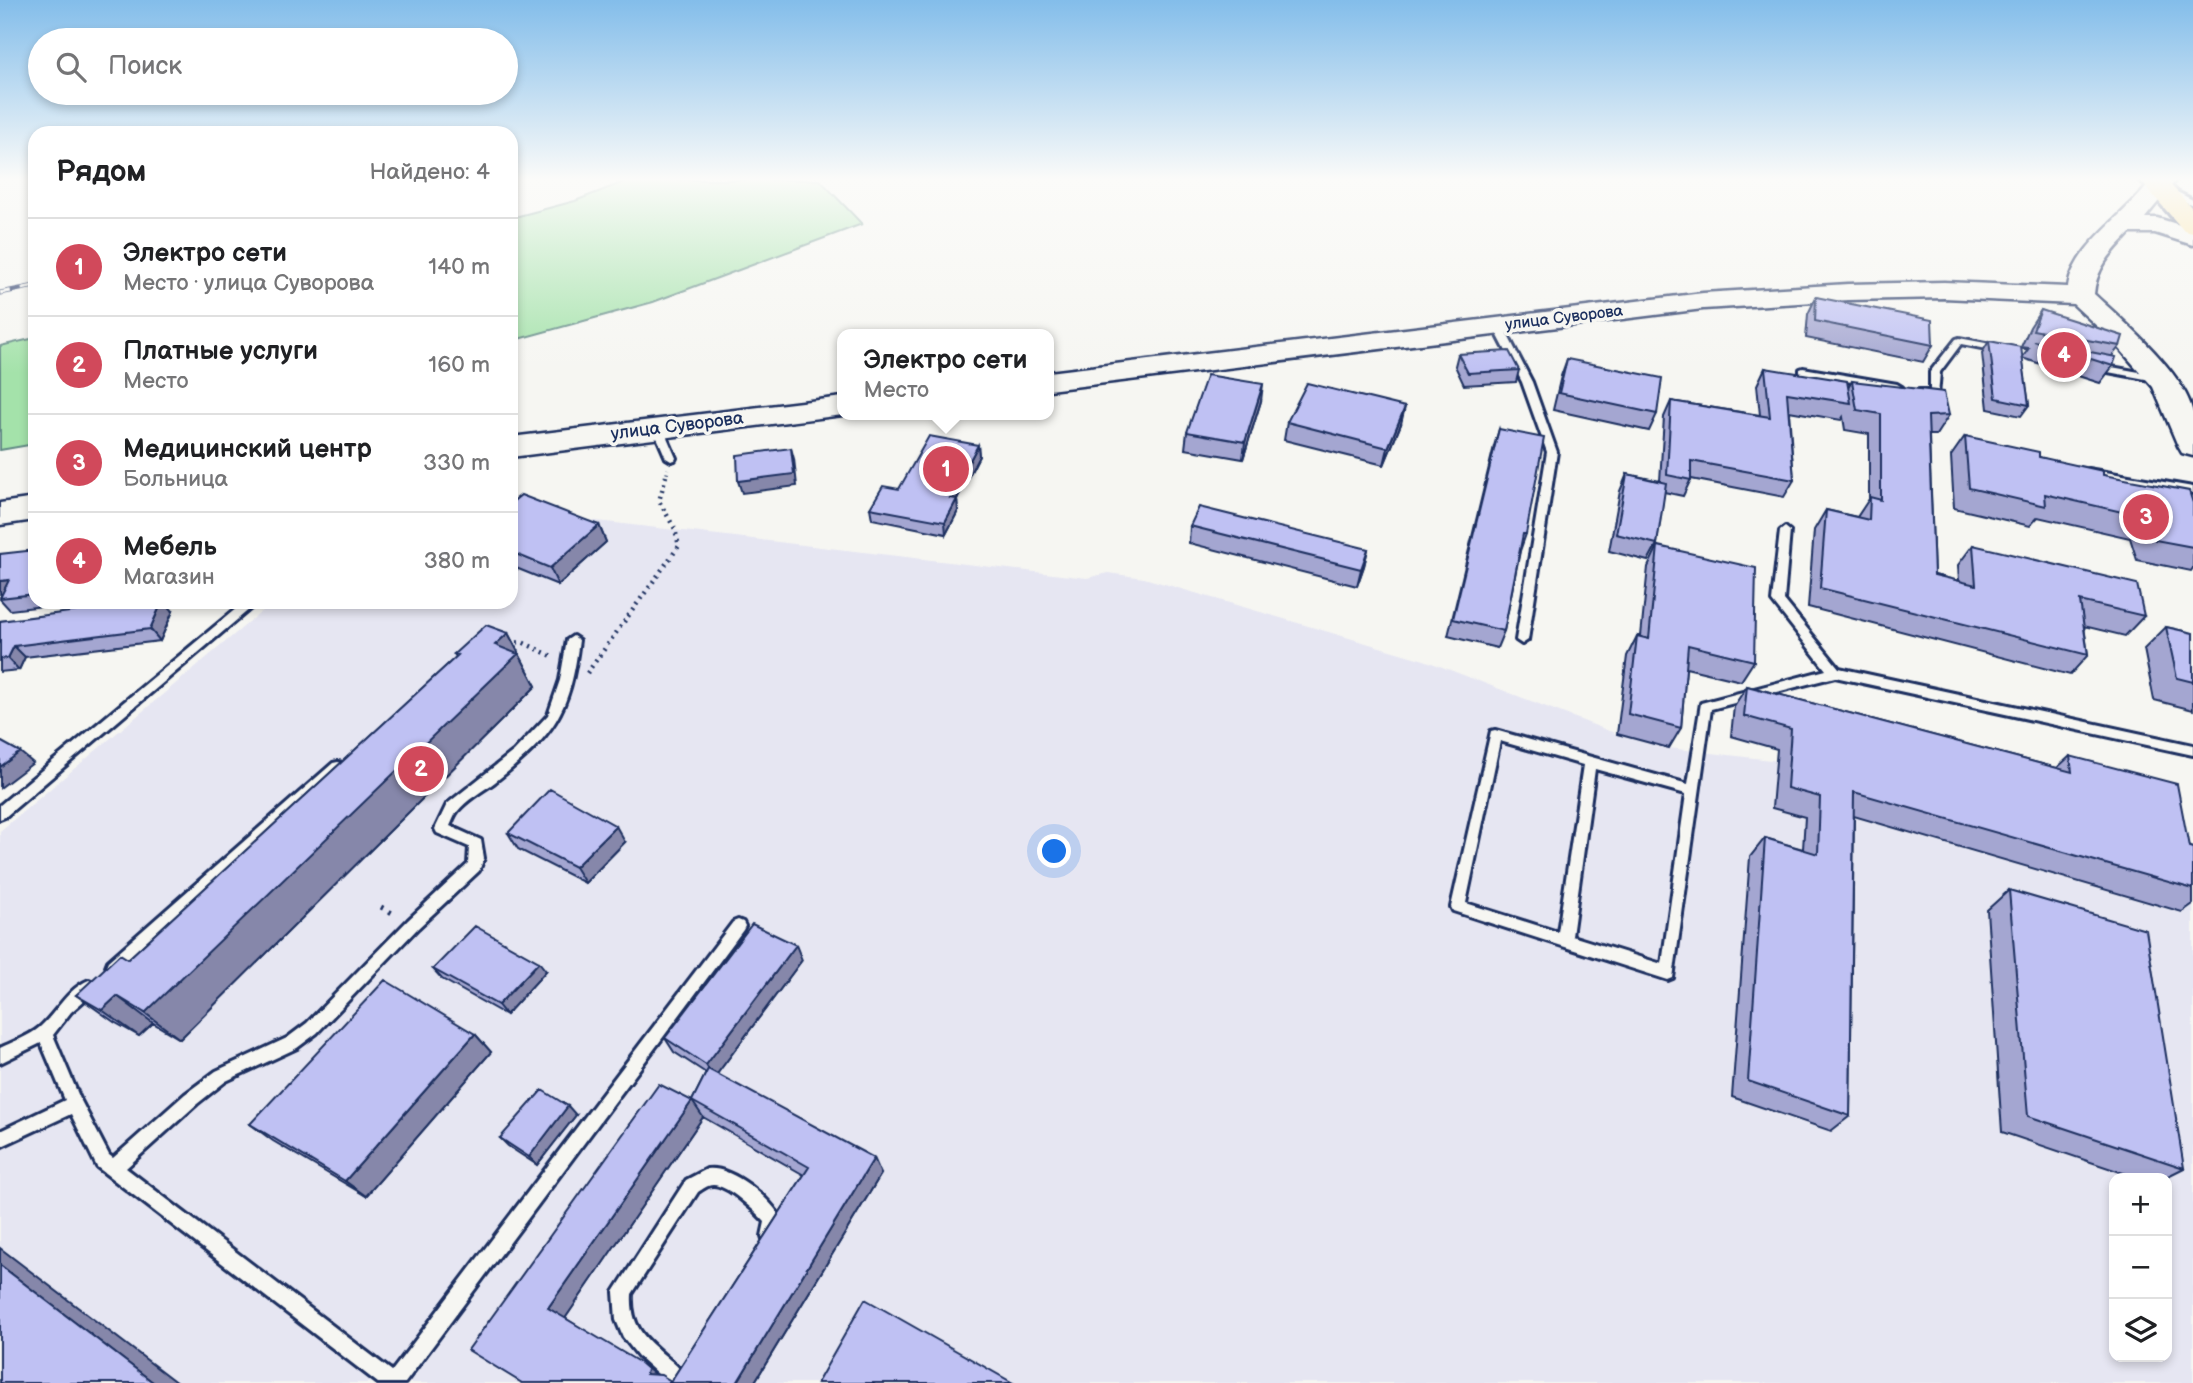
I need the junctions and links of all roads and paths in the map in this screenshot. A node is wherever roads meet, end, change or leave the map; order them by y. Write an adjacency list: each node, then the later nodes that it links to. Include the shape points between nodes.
1 (2107, 245): 2 (main road, via 2082,276)
2 (2080, 296): 3 (main road, улица Суворова, via 1944,290 1848,292 1703,302); 7 (main road, via 2123,335)
3 (1498, 326): 8 (main road, улица Суворова); 21 (lane, via 1527,382 1552,452)
4 (2053, 359): 6 (lane, via 1959,341 1935,372 1935,394)
5 (2080, 364): 7 (lane)
6 (1803, 371)
7 (2160, 379): 12 (main road)
8 (1054, 380)
9 (837, 407): 10 (main road, улица Суворова)
10 (658, 428): 11 (main road, улица Суворова); 13 (lane)
11 (518, 446)
12 (2193, 446)
13 (671, 458): 23 (path, via 659,501 675,529 677,552 579,684)
14 (2070, 468): 15 (lane)
15 (2193, 490)
16 (28, 510): 17 (main road)
17 (0, 514)
18 (1785, 531): 24 (lane, via 1778,601)
19 (244, 609): 29 (lane)
20 (573, 640): 23 (lane)
21 (1522, 640)
22 (499, 644): 23 (path, via 522,642)
23 (569, 663): 36 (lane, via 553,715 541,732 452,808 444,821 442,829 476,844 474,867 312,1028 292,1043 221,1076)
24 (1835, 672): 25 (lane); 28 (lane, via 1705,706)
25 (2193, 750)
26 (345, 760): 32 (lane, via 66,1007)
27 (1590, 762): 28 (lane); 31 (lane); 31 (lane, via 1495,735 1458,907)
28 (1693, 791): 31 (lane, via 1668,973)
29 (0, 813)
30 (738, 926): 39 (lane)
31 (1564, 940)
32 (44, 1033): 33 (lane); 34 (lane)
33 (0, 1056)
34 (74, 1104): 35 (lane); 36 (lane, via 103,1161)
35 (0, 1139)
36 (113, 1169): 39 (lane)
37 (757, 1254): 38 (lane, via 772,1232 774,1222 768,1209 718,1177 707,1177 692,1186 623,1292 621,1310 626,1330)
38 (676, 1375)
39 (394, 1383)

